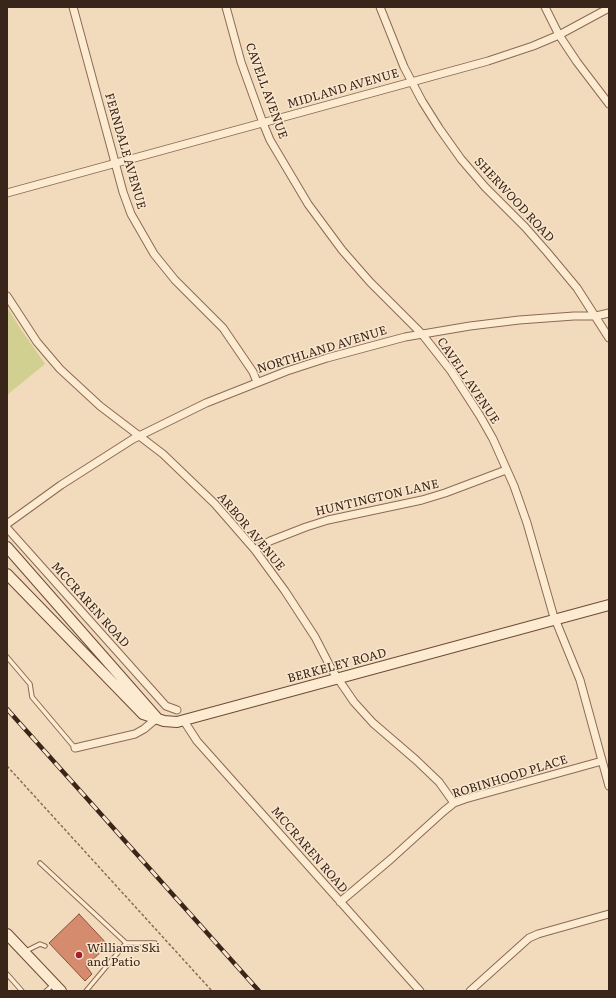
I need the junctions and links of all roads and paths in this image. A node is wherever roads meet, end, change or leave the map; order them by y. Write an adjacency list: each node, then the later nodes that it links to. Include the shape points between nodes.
1 (73, 7): 10 (street, FERNDALE AVENUE)
2 (226, 7): 9 (street, CAVELL AVENUE, via 241,62)
3 (380, 7): 7 (street, SHERWOOD ROAD)
4 (545, 7): 6 (street)
5 (609, 8): 6 (street, MIDLAND AVENUE)
6 (559, 35): 7 (street, MIDLAND AVENUE, via 503,56); 8 (street)
7 (412, 82): 9 (street, MIDLAND AVENUE); 14 (street, SHERWOOD ROAD, via 461,159 547,252)
8 (609, 104)
9 (263, 123): 10 (street, MIDLAND AVENUE); 15 (street, CAVELL AVENUE, via 270,140 323,226 370,282)
10 (115, 163): 11 (street, MIDLAND AVENUE); 17 (street, FERNDALE AVENUE, via 122,192 131,214 154,254 175,280 223,328)
11 (7, 193)
12 (7, 296): 18 (street, ARBOR AVENUE, via 36,342 60,369 100,406)
13 (609, 313): 14 (street, NORTHLAND AVENUE)
14 (596, 316): 15 (street, NORTHLAND AVENUE, via 519,320); 16 (street, SHERWOOD ROAD)
15 (422, 334): 17 (street, NORTHLAND AVENUE, via 327,358); 19 (street, CAVELL AVENUE, via 451,371 480,416)
16 (609, 338)
17 (257, 382): 18 (street, NORTHLAND AVENUE, via 206,403)
18 (140, 436): 20 (street, NORTHLAND AVENUE, via 61,485); 23 (street, ARBOR AVENUE, via 163,454 215,504)
19 (506, 470): 23 (street, HUNTINGTON LANE, via 422,500 306,527 270,541); 26 (street, CAVELL AVENUE, via 527,523)
20 (7, 524)
21 (7, 528): 29 (street, MCCRAREN ROAD, via 166,706)
22 (7, 547): 30 (street)
23 (255, 550): 28 (street, ARBOR AVENUE, via 315,637)
24 (7, 574): 30 (street, BERKELEY ROAD, via 144,714)
25 (609, 605): 26 (street, BERKELEY ROAD)
26 (555, 620): 28 (street, BERKELEY ROAD); 33 (street, CAVELL AVENUE, via 580,680)
27 (7, 657): 32 (lane, via 30,684 32,696)
28 (338, 679): 31 (street, BERKELEY ROAD); 36 (street, ARBOR AVENUE, via 373,723 435,778)
29 (177, 710)
30 (157, 718): 31 (street, BERKELEY ROAD); 32 (street, via 135,734)
31 (184, 721): 38 (street, MCCRAREN ROAD, via 197,741)
32 (75, 748)
33 (602, 761): 35 (street, CAVELL AVENUE); 36 (street, ROBINHOOD PLACE)
34 (7, 766): 50 (path)
35 (609, 786)
36 (454, 803): 38 (street, ROBINHOOD PLACE)
37 (40, 863): 41 (lane)
38 (340, 902): 51 (street, MCCRAREN ROAD)
39 (609, 914): 52 (street, via 529,938)
40 (7, 934): 44 (street)
41 (126, 943): 42 (lane); 49 (lane)
42 (155, 943)
43 (45, 946): 44 (lane, via 40,944)
44 (25, 952): 46 (street)
45 (7, 974): 47 (lane)
46 (58, 988): 48 (lane)
47 (22, 991)
48 (46, 991)
49 (86, 991)
50 (212, 991)
51 (420, 991)
52 (470, 991)

